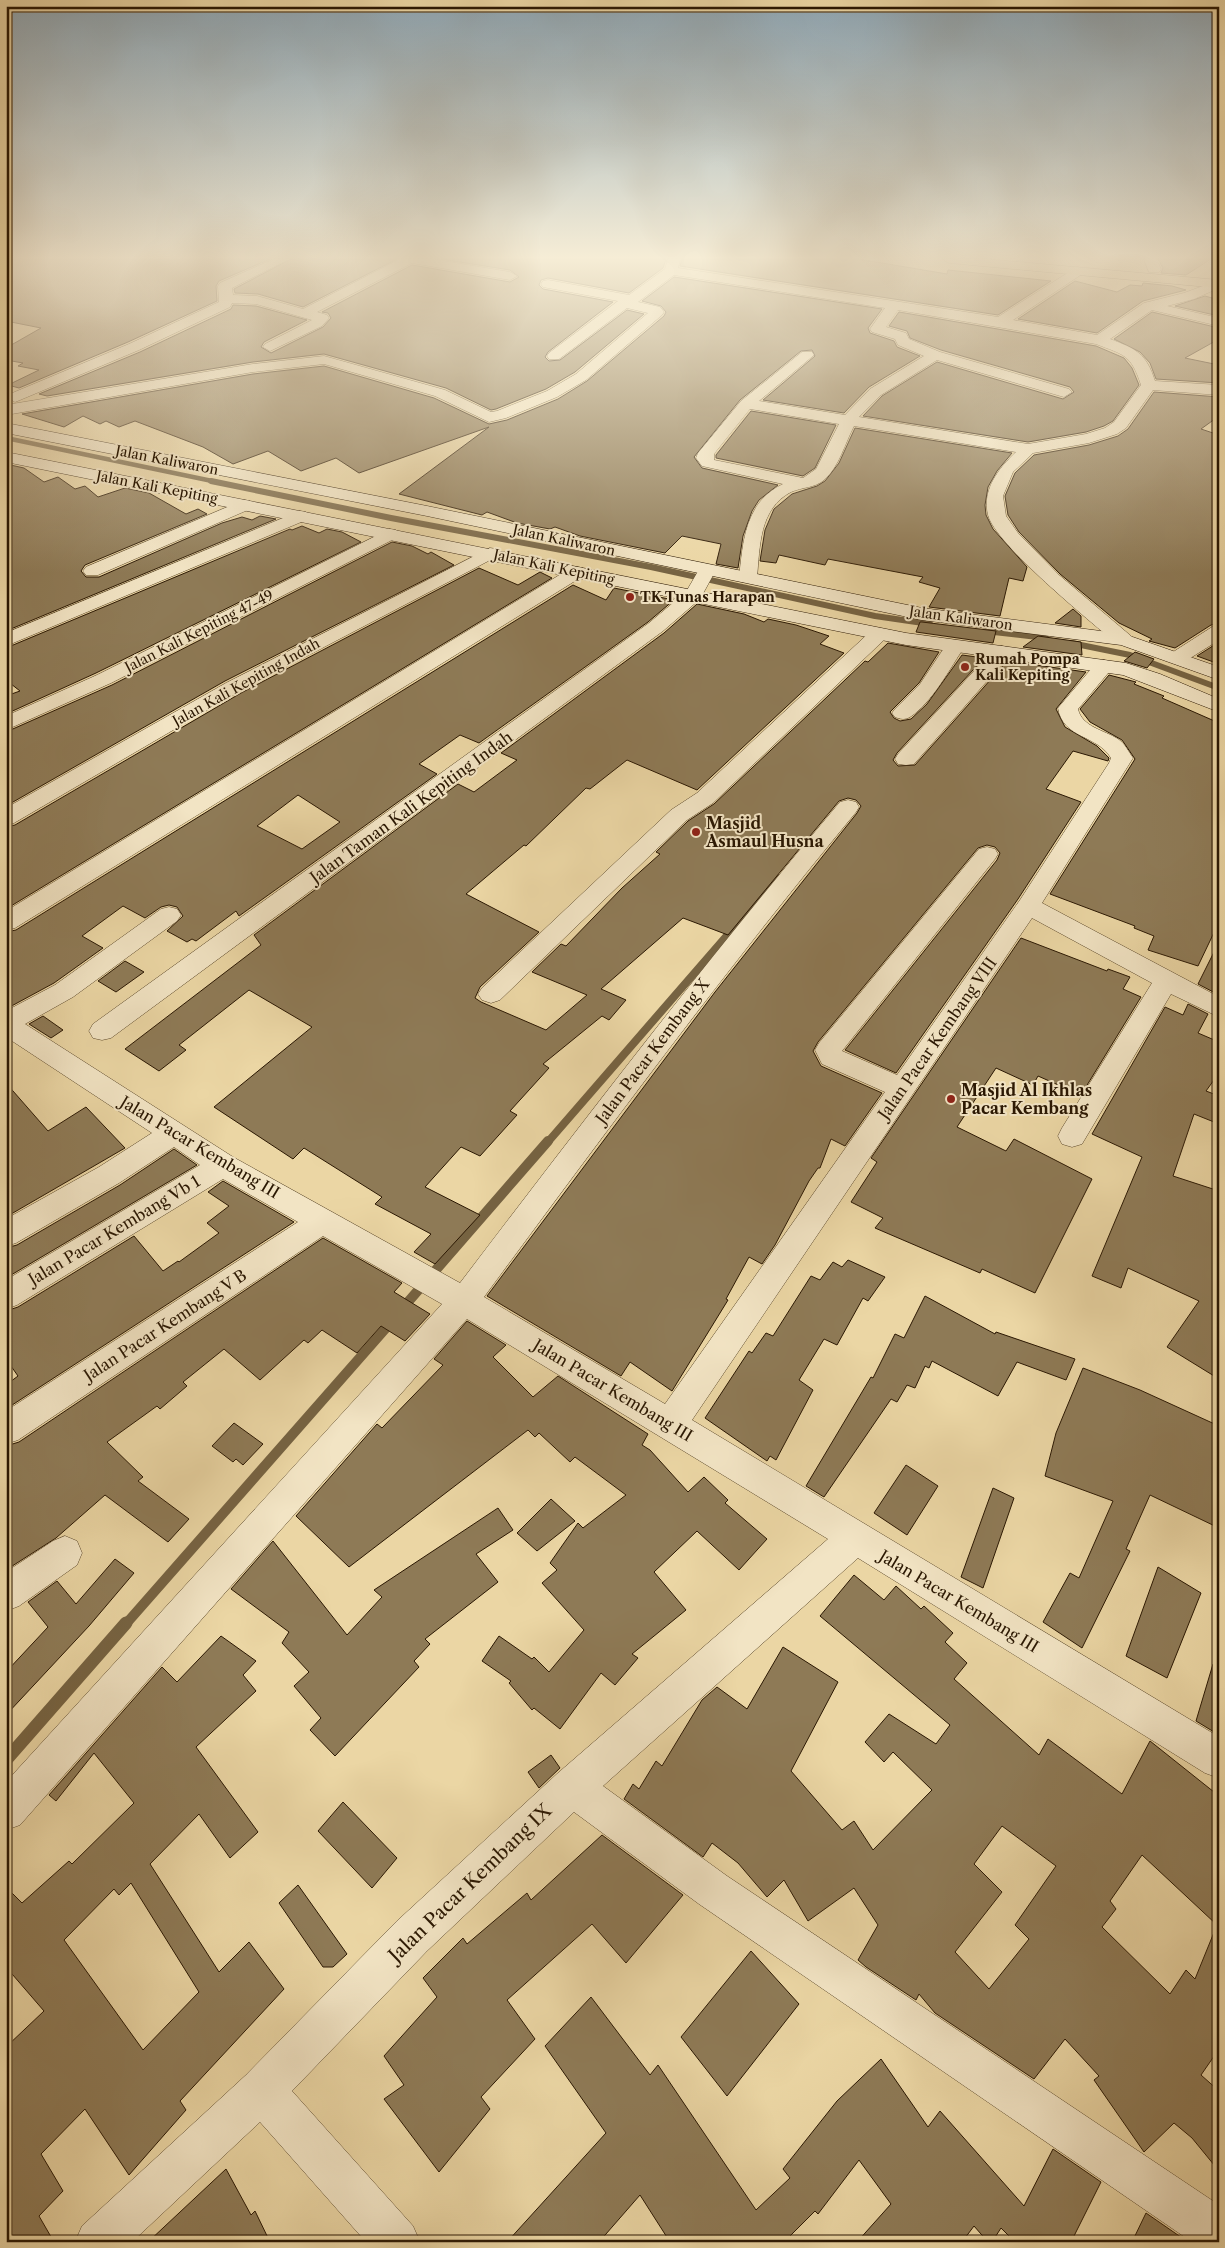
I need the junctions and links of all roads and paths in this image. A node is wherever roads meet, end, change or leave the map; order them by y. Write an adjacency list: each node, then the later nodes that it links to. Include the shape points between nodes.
1 (95, 364): 12 (street)
2 (288, 364): 14 (street)
3 (339, 364): 4 (street, via 440,393 490,417 501,416 552,394)
4 (596, 364)
5 (796, 364): 13 (street)
6 (921, 364): 15 (street, via 867,397)
7 (966, 364): 11 (street)
8 (1142, 364): 9 (street)
9 (1149, 385): 10 (street); 17 (street, via 1120,425 1111,431)
10 (1219, 390)
11 (1064, 392)
12 (6, 400)
13 (746, 404): 15 (street); 19 (street, via 706,452 705,460 714,465)
14 (6, 410)
15 (849, 421): 17 (street); 19 (street, via 820,474)
16 (6, 428): 26 (street, Jalan Kaliwaron)
17 (1028, 449): 32 (street, via 1006,470 994,496 997,516 1012,537 1053,579)
18 (6, 457): 20 (street, Jalan Kali Kepiting)
19 (803, 483): 27 (street, via 776,494 761,511 754,526)
20 (244, 504): 21 (street, Jalan Kali Kepiting); 24 (street)
21 (300, 516): 22 (street, Jalan Kali Kepiting); 31 (street)
22 (390, 534): 23 (street, Jalan Kali Kepiting); 40 (street, Jalan Kali Kepiting 47-49, via 104,679)
23 (490, 553): 25 (street, Jalan Kali Kepiting); 43 (street, Jalan Kali Kepiting Indah, via 233,687)
24 (92, 571)
25 (577, 572): 28 (street, Jalan Kali Kepiting); 47 (street)
26 (706, 572): 27 (street, Jalan Kaliwaron); 28 (street, Jalan Taman Kali Kepiting Indah)
27 (748, 578): 32 (street, Jalan Kaliwaron, via 922,614)
28 (693, 594): 30 (street, Jalan Kali Kepiting); 52 (street, Jalan Taman Kali Kepiting Indah, via 656,627)
29 (1219, 631): 35 (street)
30 (879, 634): 33 (street, Jalan Kali Kepiting); 49 (street, via 705,798 679,815)
31 (6, 640)
32 (1124, 640): 35 (street)
33 (955, 646): 34 (street, Jalan Kali Kepiting); 39 (street, via 927,688)
34 (1002, 652): 36 (street, Jalan Kali Kepiting); 41 (street)
35 (1177, 658): 37 (street)
36 (1104, 666): 38 (street, Jalan Kali Kepiting, via 1140,672); 45 (street, Jalan Pacar Kembang VIII, via 1068,708 1068,714 1074,724 1116,747 1122,758)
37 (1219, 674)
38 (1219, 706)
39 (902, 713)
40 (6, 724)
41 (906, 759)
42 (848, 807): 60 (street, Jalan Pacar Kembang X, via 755,918)
43 (6, 818)
44 (987, 854): 53 (street, via 828,1050 831,1057)
45 (1028, 906): 48 (street); 53 (street, Jalan Pacar Kembang VIII)
46 (170, 915): 51 (street, via 64,991)
47 (6, 922)
48 (1167, 980): 50 (street); 55 (street)
49 (491, 994)
50 (1219, 1008)
51 (6, 1024): 54 (street, Jalan Pacar Kembang III, via 67,1066)
52 (102, 1031)
53 (901, 1088): 61 (street, Jalan Pacar Kembang VIII)
54 (175, 1132): 56 (street, Jalan Pacar Kembang III); 58 (street, via 109,1175)
55 (1072, 1136)
56 (223, 1165): 57 (street, Jalan Pacar Kembang III); 59 (street, Jalan Pacar Kembang Vb 1)
57 (324, 1220): 60 (street, Jalan Pacar Kembang III); 62 (street, Jalan Pacar Kembang V B)
58 (6, 1234)
59 (6, 1296)
60 (460, 1298): 61 (street, Jalan Pacar Kembang III); 68 (street, Jalan Pacar Kembang X)
61 (670, 1424): 63 (street, Jalan Pacar Kembang III)
62 (6, 1429)
63 (855, 1538): 66 (street, Jalan Pacar Kembang III); 67 (street, Jalan Pacar Kembang IX)
64 (65, 1553): 65 (street)
65 (6, 1594)
66 (1219, 1759)
67 (572, 1787): 69 (street, Jalan Pacar Kembang IX, via 412,1936); 70 (street, via 713,1890)
68 (6, 1811)
69 (262, 2091): 71 (street, Jalan Pacar Kembang IX); 72 (street)
70 (1219, 2233)
71 (98, 2242)
72 (397, 2242)

